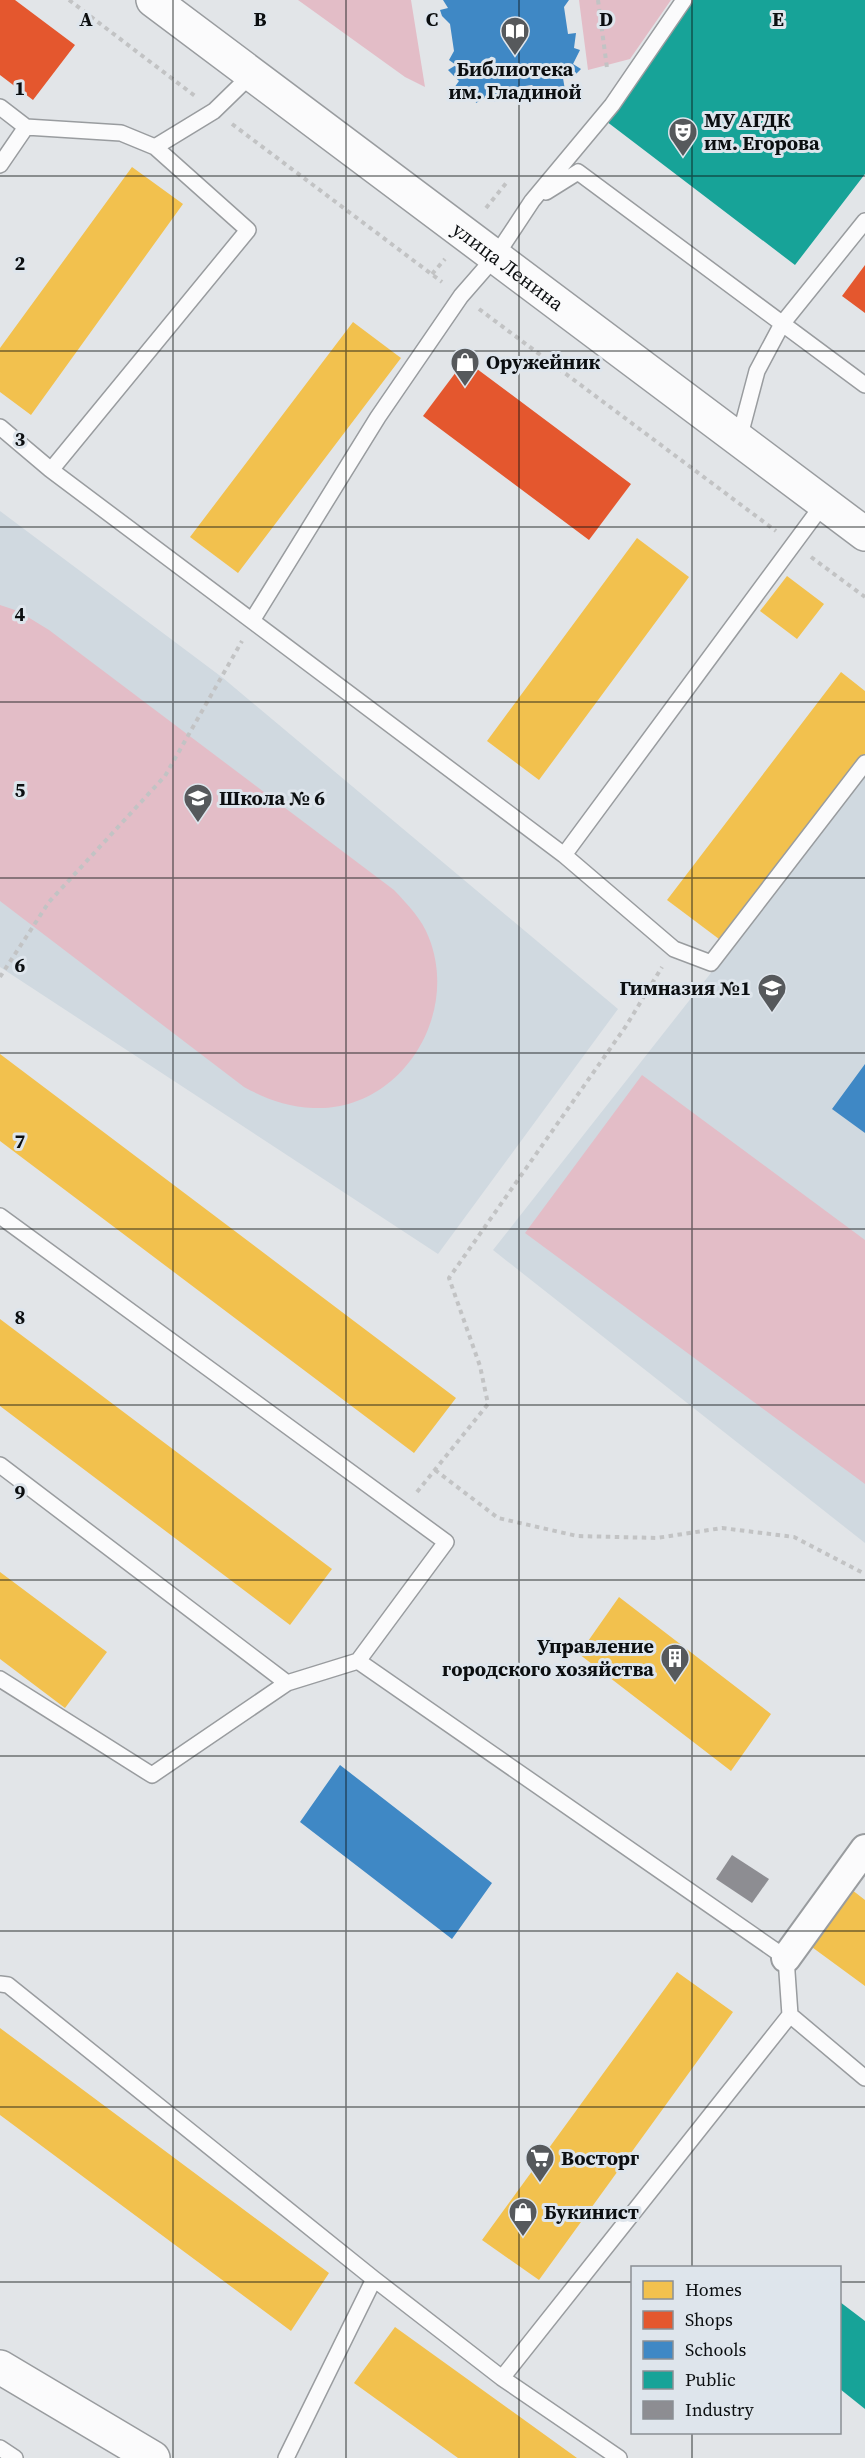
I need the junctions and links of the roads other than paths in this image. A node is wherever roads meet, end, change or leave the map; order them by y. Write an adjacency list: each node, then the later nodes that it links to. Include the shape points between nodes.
1 (153, 0): 3 (street, улица Ленина)
2 (684, 0): 8 (lane, via 612,105)
3 (252, 74): 6 (lane, via 213,111); 10 (street, улица Ленина)
4 (0, 107): 5 (lane)
5 (26, 127): 6 (lane, via 122,133); 7 (lane)
6 (154, 147): 15 (lane, via 248,230)
7 (0, 165)
8 (532, 201): 10 (lane); 11 (lane, via 578,172)
9 (865, 221): 11 (lane)
10 (495, 256): 14 (street, улица Ленина); 18 (lane, via 461,296 378,417)
11 (782, 324): 12 (lane); 14 (lane, via 757,371)
12 (865, 385)
13 (0, 427): 15 (lane)
14 (739, 439): 16 (street, улица Ленина)
15 (51, 470): 18 (lane)
16 (824, 503): 17 (street, улица Ленина); 20 (lane)
17 (865, 534)
18 (253, 619): 20 (lane)
19 (865, 763): 20 (lane, via 711,963 674,949)
20 (564, 855)
21 (0, 1216): 23 (lane, via 446,1542)
22 (0, 1465): 25 (lane)
23 (358, 1661): 25 (lane); 27 (lane)
24 (0, 1679): 25 (lane, via 152,1775)
25 (286, 1683)
26 (865, 1849): 27 (street)
27 (786, 1958): 29 (lane)
28 (0, 1984): 31 (lane, via 8,1985)
29 (790, 2015): 30 (lane); 33 (lane)
30 (865, 2078)
31 (374, 2279): 33 (lane); 37 (lane)
32 (0, 2367): 36 (street)
33 (502, 2378): 38 (lane)
34 (0, 2448): 35 (lane)
35 (15, 2458)
36 (153, 2458)
37 (286, 2458)
38 (619, 2458)

